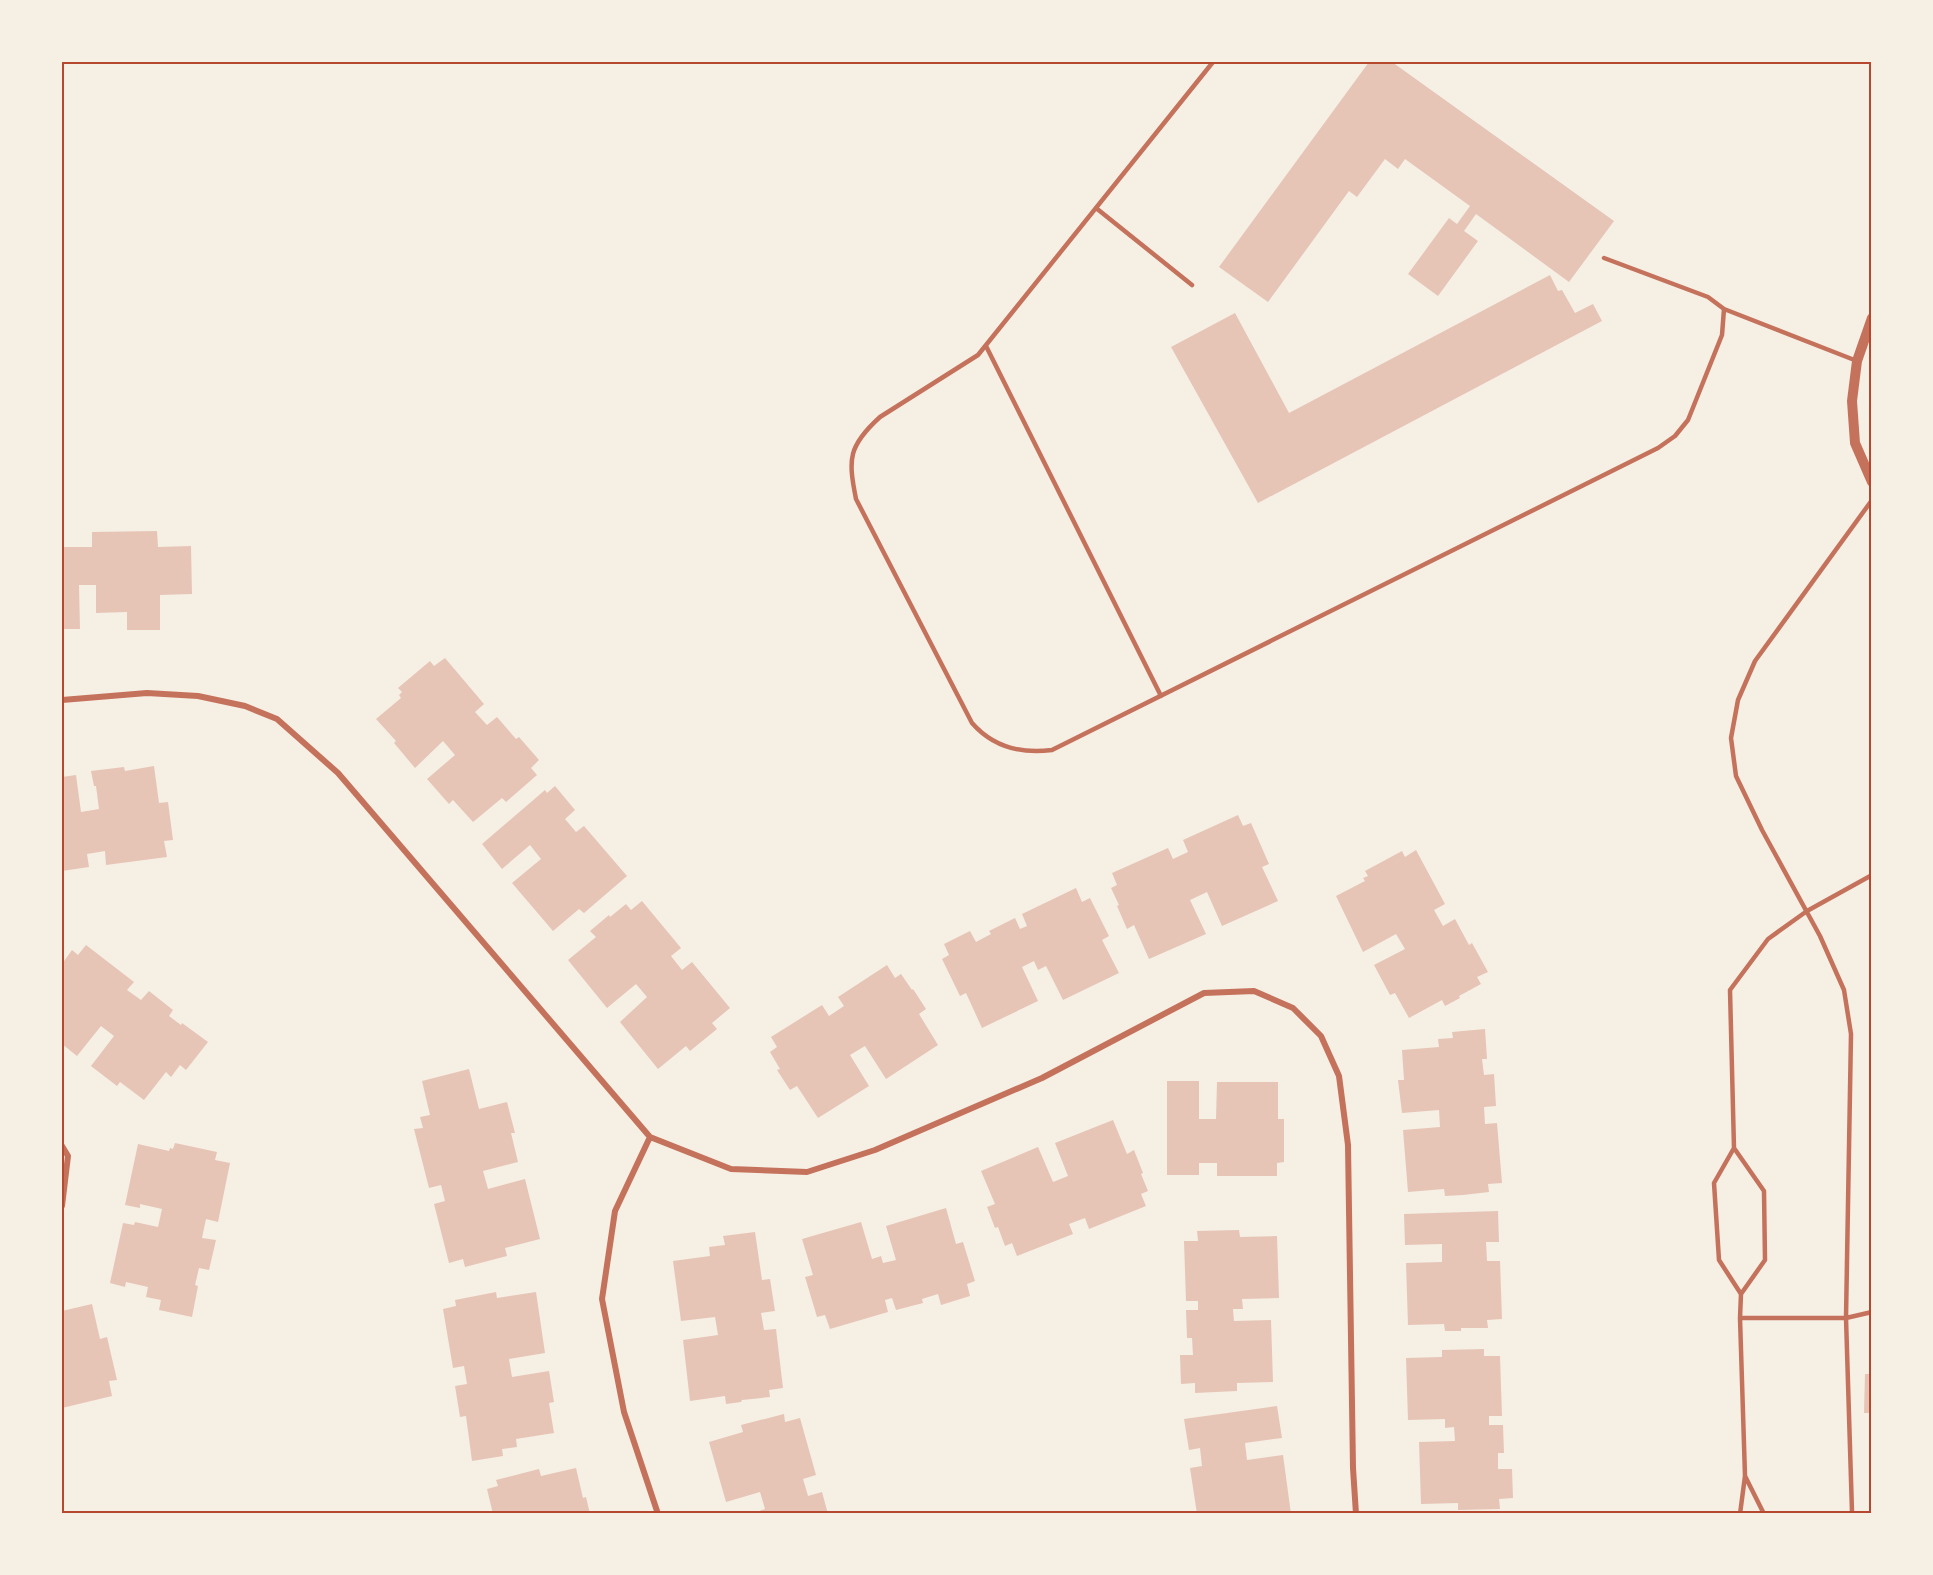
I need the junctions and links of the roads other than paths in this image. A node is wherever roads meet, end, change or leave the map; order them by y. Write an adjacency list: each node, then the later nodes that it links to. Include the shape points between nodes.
1 (1213, 62): 2 (lane)
2 (1096, 208): 4 (lane); 7 (lane)
3 (1604, 258): 5 (lane, via 1708,297)
4 (1192, 285)
5 (1724, 309): 8 (lane); 11 (lane, via 1722,335 1688,420 1658,448)
6 (1872, 318): 8 (street)
7 (986, 346): 11 (lane); 11 (lane, via 867,429 851,457 856,500 972,723 982,735 1015,750 1052,750)
8 (1857, 361): 9 (street, via 1852,401 1855,443)
9 (1872, 482)
10 (1872, 501): 14 (lane, via 1755,661 1738,700 1731,738 1736,776)
11 (1161, 696)
12 (62, 700): 15 (street, via 147,693 198,696 245,706 277,719 338,773)
13 (1872, 875): 14 (lane)
14 (1807, 911): 17 (lane, via 1768,939 1730,990); 22 (lane, via 1844,990 1851,1034)
15 (650, 1137): 24 (street, via 615,1211 602,1299 624,1412); 25 (street, via 731,1169 807,1172 875,1150 1042,1078 1204,993 1254,990 1293,1008 1321,1036 1339,1076 1348,1144)
16 (62, 1146): 18 (street, via 68,1156)
17 (1734, 1148): 19 (lane, via 1714,1183 1719,1260); 19 (lane, via 1764,1191 1765,1260)
18 (62, 1206)
19 (1741, 1294): 21 (lane)
20 (1872, 1312): 22 (lane)
21 (1740, 1318): 22 (lane); 23 (lane)
22 (1846, 1318): 28 (lane)
23 (1745, 1476): 26 (lane); 27 (lane)
24 (658, 1514)
25 (1356, 1514)
26 (1740, 1514)
27 (1764, 1514)
28 (1853, 1514)

